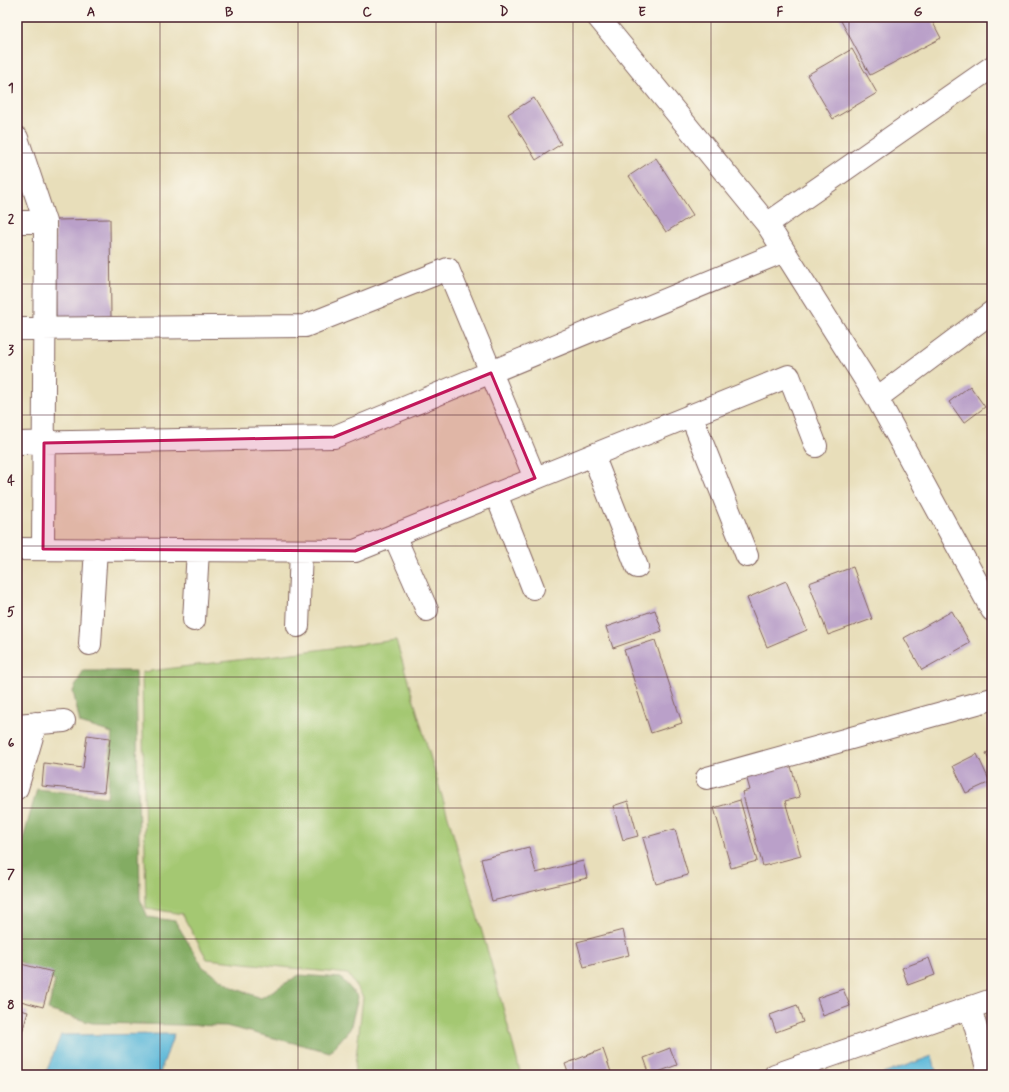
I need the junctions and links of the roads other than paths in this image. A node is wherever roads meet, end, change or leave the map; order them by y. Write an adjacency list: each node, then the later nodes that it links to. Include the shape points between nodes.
1 (598, 17): 6 (street)
2 (992, 67): 6 (street)
3 (17, 138): 5 (street)
4 (17, 222): 5 (street)
5 (45, 222): 10 (street)
6 (767, 224): 7 (street)
7 (784, 251): 11 (street); 12 (street)
8 (992, 312): 12 (street)
9 (17, 329): 10 (street)
10 (44, 329): 11 (street, via 305,326 448,270); 15 (street)
11 (491, 373): 15 (street, via 334,437); 18 (street)
12 (877, 398): 30 (street)
13 (691, 416): 16 (street, via 789,376); 17 (street); 26 (street)
14 (17, 443): 15 (street)
15 (44, 443): 22 (street)
16 (816, 446)
17 (593, 455): 18 (street); 27 (street)
18 (535, 478): 19 (street)
19 (496, 494): 20 (street); 28 (street)
20 (394, 535): 25 (street, via 355,551); 29 (street)
21 (17, 549): 22 (street)
22 (43, 549): 23 (street)
23 (96, 549): 24 (street); 33 (street)
24 (198, 550): 25 (street); 31 (street)
25 (301, 551): 32 (street)
26 (747, 556)
27 (637, 567)
28 (533, 588)
29 (427, 610)
30 (992, 610)
31 (194, 620)
32 (298, 626)
33 (90, 644)
34 (992, 699): 37 (street)
35 (64, 721): 36 (street)
36 (26, 724): 38 (street)
37 (707, 778)
38 (17, 788)
39 (992, 1000): 40 (street)
40 (970, 1007): 41 (street); 42 (street)
41 (775, 1075)
42 (989, 1075)

